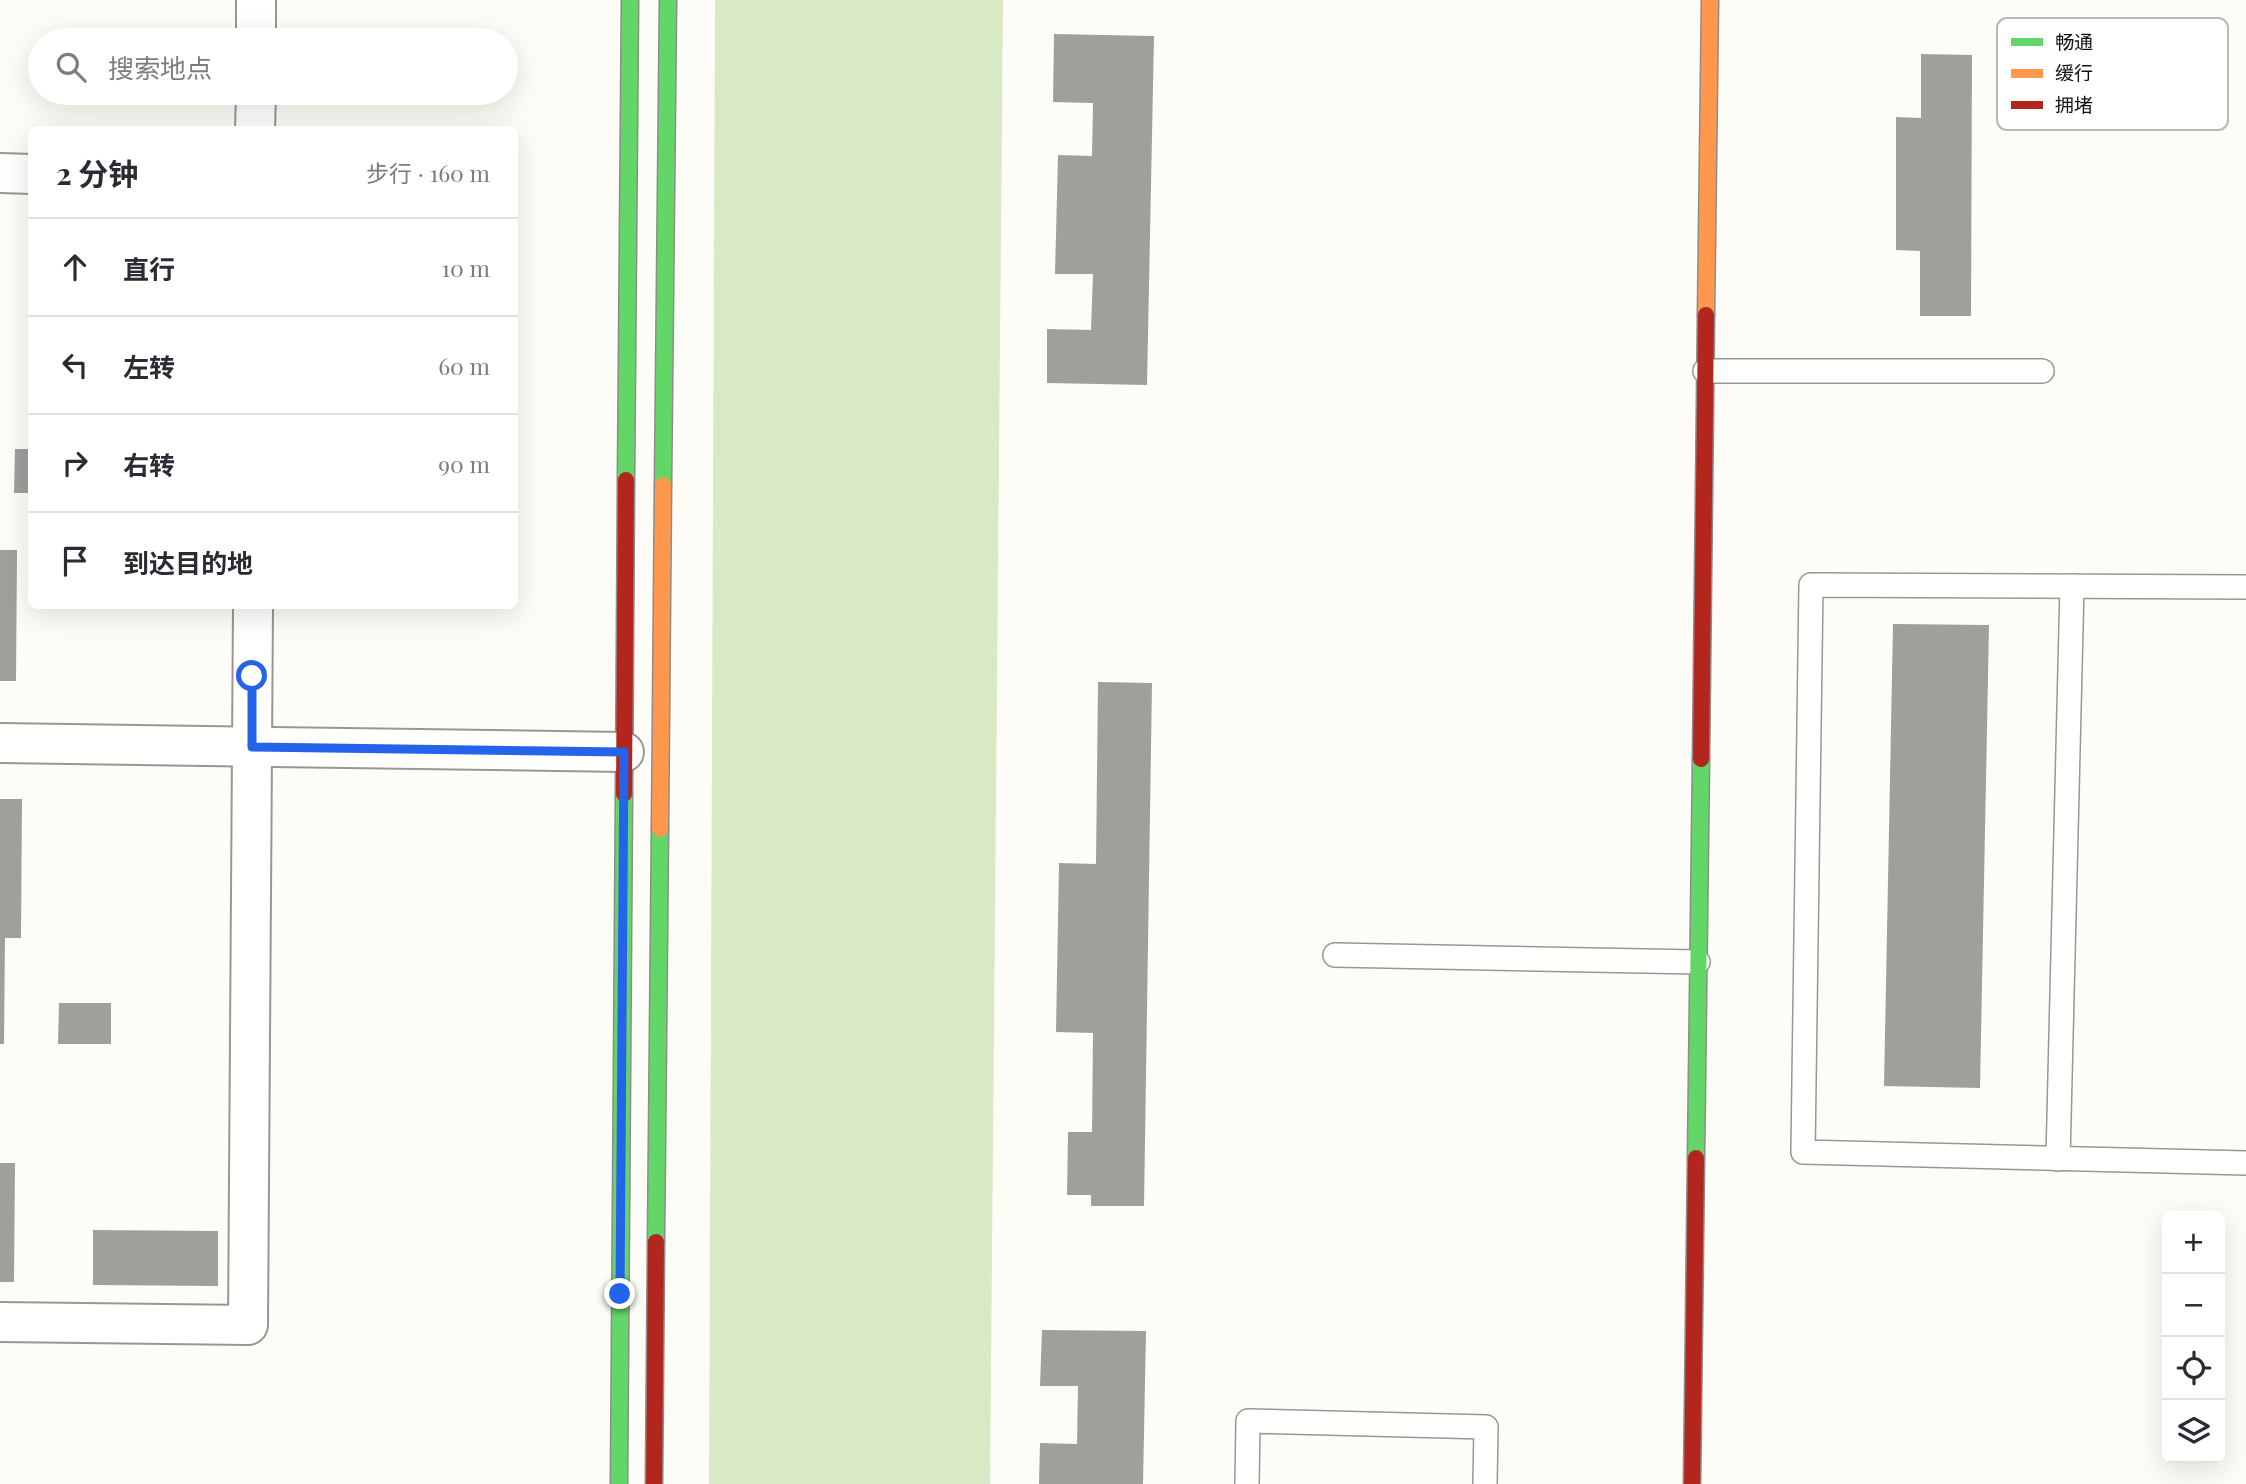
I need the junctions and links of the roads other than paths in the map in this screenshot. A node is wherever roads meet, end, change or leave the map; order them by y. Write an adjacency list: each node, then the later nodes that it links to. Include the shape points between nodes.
1 (256, 0): 5 (street)
2 (630, 0): 17 (main road)
3 (667, 0): 24 (main road)
4 (1710, 0): 10 (main road)
5 (256, 28)
6 (256, 105): 7 (street)
7 (256, 126)
8 (0, 173): 9 (street)
9 (28, 174)
10 (1706, 372): 11 (lane); 19 (main road)
11 (2042, 372)
12 (2072, 586): 13 (lane); 20 (lane); 20 (lane, via 1811,585 1803,1152)
13 (2246, 587)
14 (253, 609): 16 (street)
15 (0, 743): 16 (street)
16 (252, 747): 17 (street); 22 (street, via 248,1325)
17 (624, 752): 23 (main road)
18 (1335, 955): 19 (lane)
19 (1698, 962): 27 (main road)
20 (2058, 1159): 21 (lane)
21 (2246, 1163)
22 (0, 1322)
23 (619, 1484)
24 (654, 1484)
25 (1247, 1484): 26 (lane, via 1248,1421 1486,1427)
26 (1485, 1484)
27 (1692, 1484)

